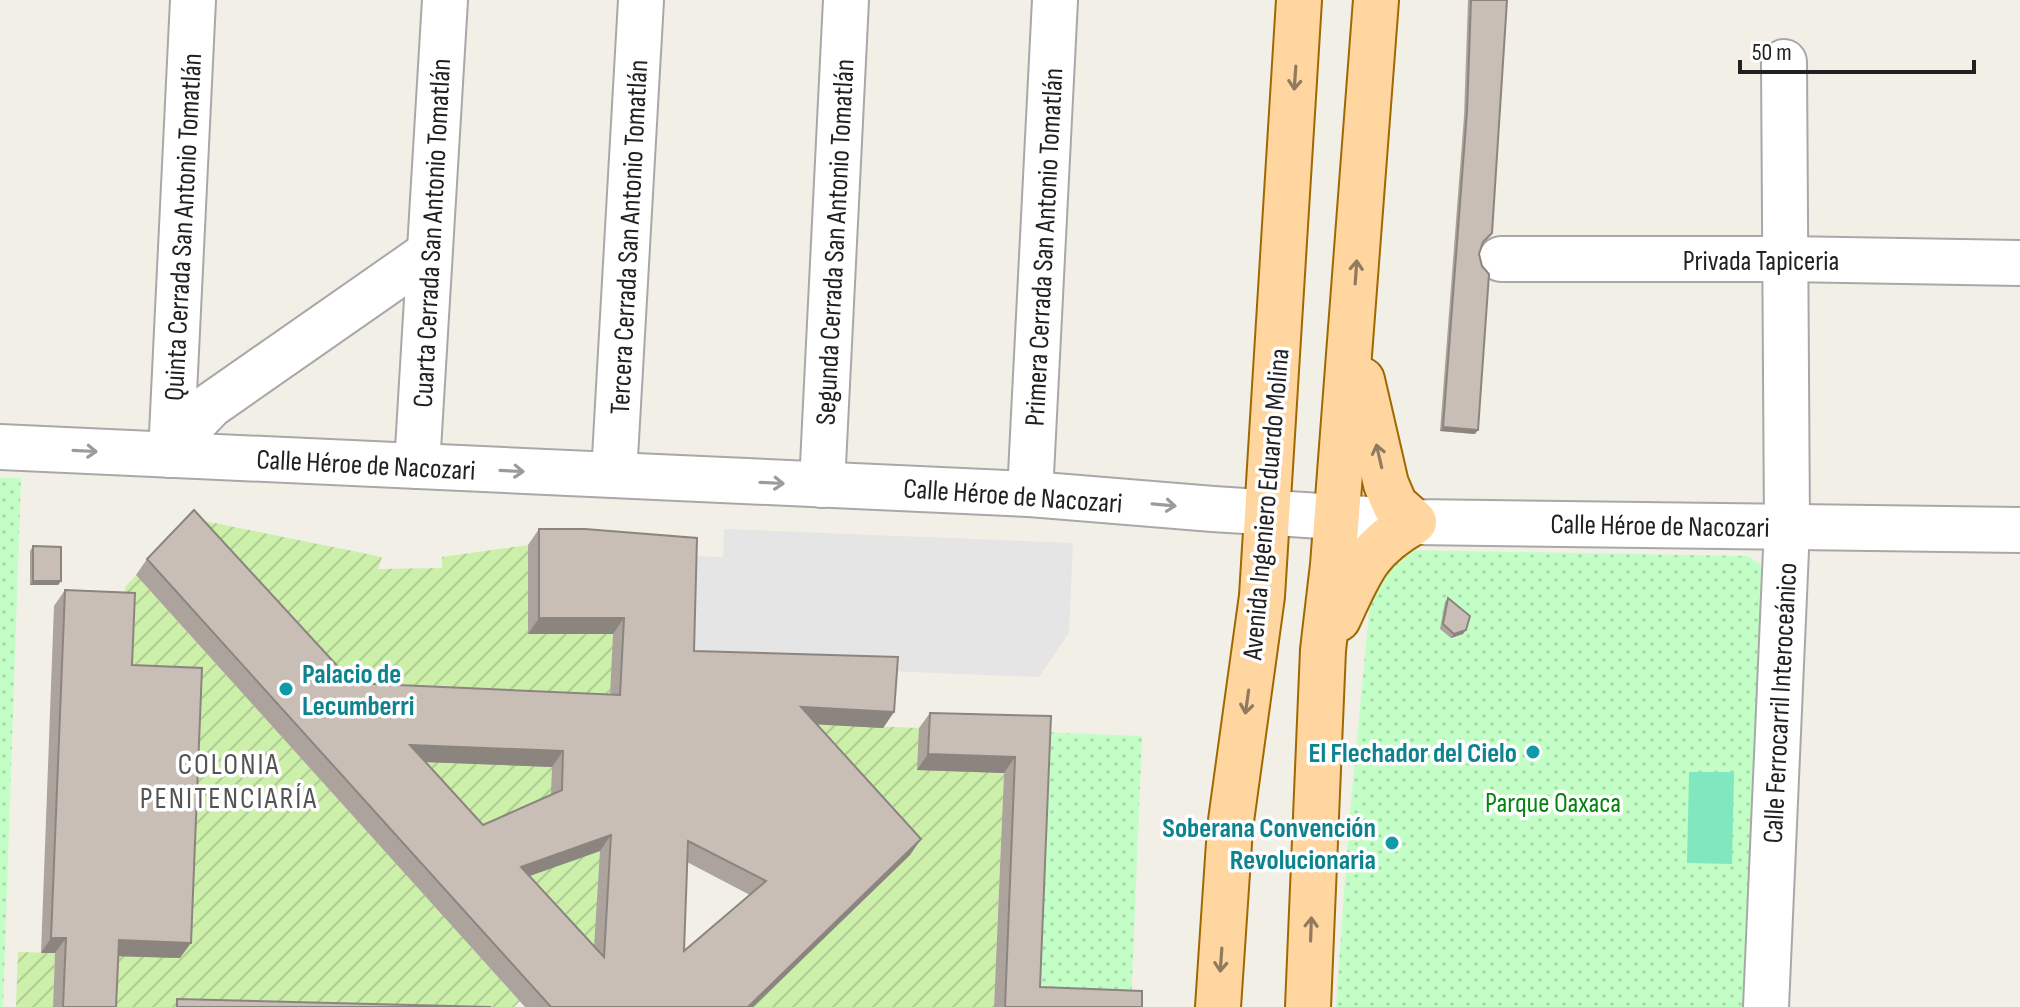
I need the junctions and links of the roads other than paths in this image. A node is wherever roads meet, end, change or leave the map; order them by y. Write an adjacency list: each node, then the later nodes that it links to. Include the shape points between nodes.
1 (193, 0): 15 (street, Quinta Cerrada San Antonio Tomatlán)
2 (445, 0): 9 (street, Cuarta Cerrada San Antonio Tomatlán)
3 (641, 0): 17 (street, Tercera Cerrada San Antonio Tomatlán)
4 (846, 0): 18 (street, Segunda Cerrada San Antonio Tomatlán)
5 (1055, 0): 19 (street, Primera Cerrada San Antonio Tomatlán)
6 (1299, 0): 20 (main road, Avenida Ingeniero Eduardo Molina, one-way to 20)
7 (1376, 0): 13 (main road, one-way to 7)
8 (1784, 62): 11 (street, Calle Ferrocarril Interoceánico)
9 (429, 253): 15 (street, via 211,405); 16 (street, Cuarta Cerrada San Antonio Tomatlán)
10 (1501, 259): 11 (street, Privada Tapiceria)
11 (1786, 259): 12 (street, Privada Tapiceria); 23 (street, Calle Ferrocarril Interoceánico)
12 (2020, 263)
13 (1352, 335): 21 (main road); 22 (main road, one-way to 13, via 1395,505 1386,484)
14 (2, 446): 15 (street, Calle Héroe de Nacozari, one-way to 15)
15 (171, 455): 16 (street, Calle Héroe de Nacozari)
16 (417, 466): 17 (street, Calle Héroe de Nacozari, one-way to 17)
17 (614, 475): 18 (street, Calle Héroe de Nacozari, one-way to 18)
18 (822, 485): 19 (street, Calle Héroe de Nacozari)
19 (1030, 494): 20 (street, Calle Héroe de Nacozari, one-way to 20)
20 (1268, 513): 21 (street, Calle Héroe de Nacozari); 26 (main road, Avenida Ingeniero Eduardo Molina, one-way to 26, via 1230,828)
21 (1337, 517): 22 (street, Calle Héroe de Nacozari); 25 (main road)
22 (1414, 522): 23 (street, Calle Héroe de Nacozari); 25 (main road, via 1375,550 1362,567)
23 (1787, 527): 24 (street, Calle Héroe de Nacozari); 28 (street, Calle Ferrocarril Interoceánico)
24 (2020, 530)
25 (1323, 650): 27 (main road, one-way to 25)
26 (1218, 1007)
27 (1308, 1007)
28 (1766, 1007)

